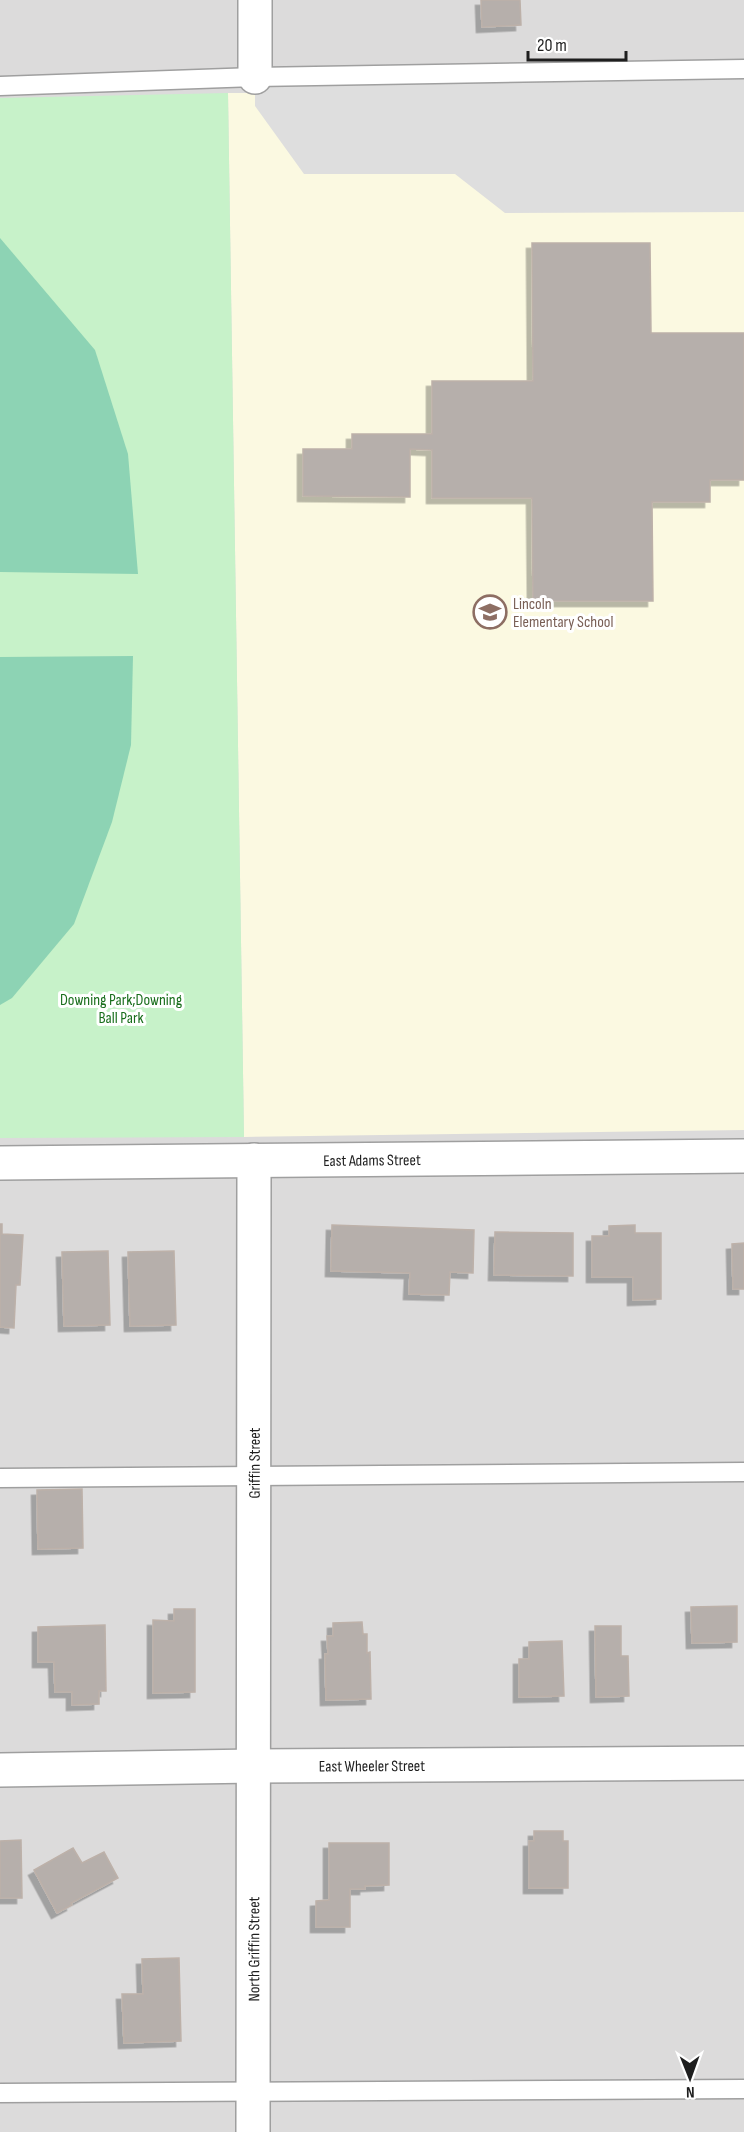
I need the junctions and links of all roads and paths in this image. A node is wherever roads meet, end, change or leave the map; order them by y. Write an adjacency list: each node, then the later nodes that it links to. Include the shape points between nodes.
1 (255, 0): 3 (street)
2 (744, 69): 3 (lane)
3 (255, 77): 4 (lane)
4 (0, 86)
5 (744, 1156): 6 (street, East Adams Street)
6 (254, 1160): 7 (street, East Adams Street); 9 (street, Griffin Street)
7 (0, 1163)
8 (744, 1472): 9 (lane)
9 (255, 1476): 10 (lane); 12 (street, Griffin Street)
10 (0, 1478)
11 (744, 1763): 12 (street, East Wheeler Street)
12 (255, 1766): 13 (street, East Wheeler Street); 15 (street, North Griffin Street)
13 (0, 1770)
14 (744, 2089): 15 (lane)
15 (253, 2092): 16 (lane); 17 (street, North Griffin Street)
16 (0, 2093)
17 (253, 2132)

